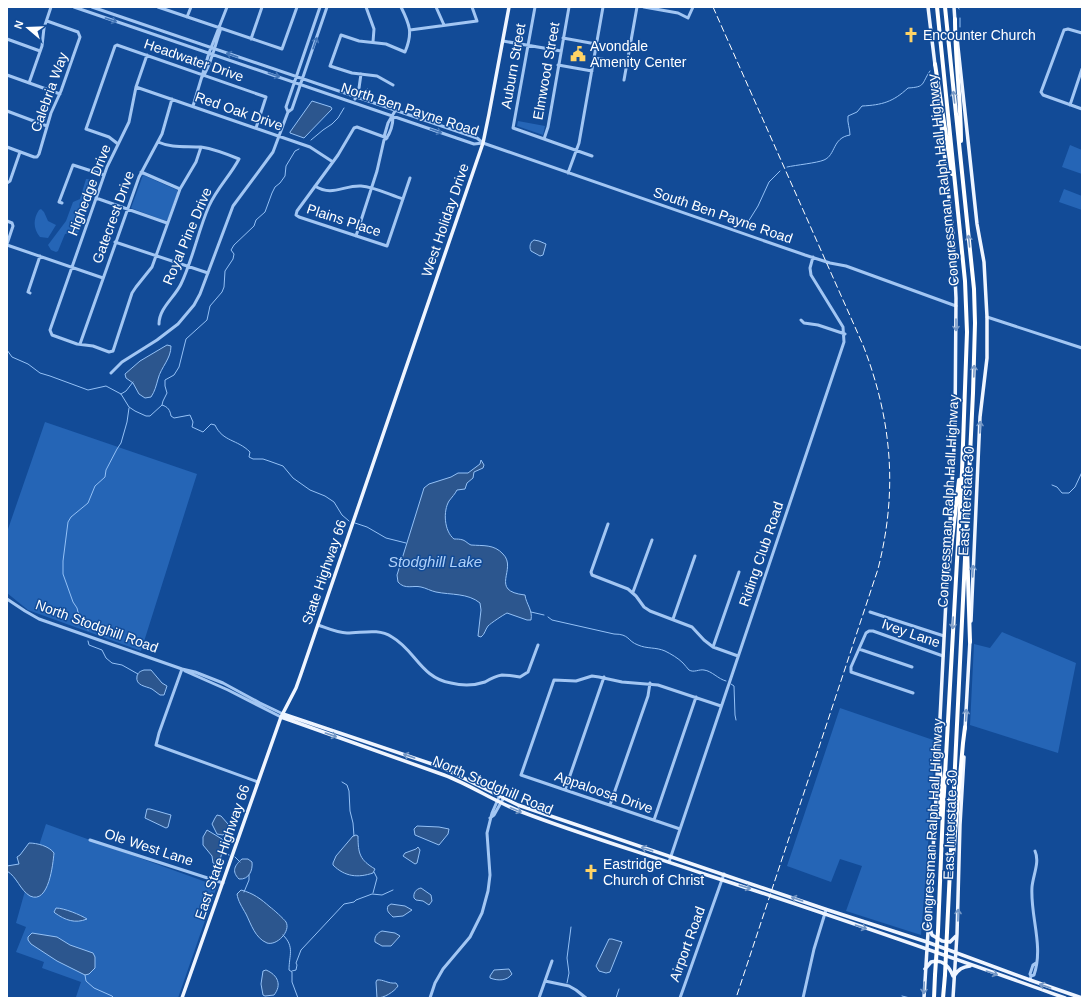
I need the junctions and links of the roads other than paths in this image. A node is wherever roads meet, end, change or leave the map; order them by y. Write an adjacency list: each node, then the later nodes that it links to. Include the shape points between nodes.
1 (51, 7): 28 (street)
2 (74, 7): 43 (street, North Ben Payne Road, one-way to 43)
3 (92, 7): 40 (street, North Ben Payne Road)
4 (158, 7): 26 (street)
5 (191, 7): 26 (street)
6 (227, 7): 30 (street)
7 (262, 7): 35 (street)
8 (297, 7): 35 (street, via 282,49)
9 (320, 7): 54 (street)
10 (327, 7): 55 (street, one-way to 10)
11 (366, 7): 36 (street, via 373,27)
12 (401, 7): 31 (street)
13 (436, 7): 29 (street)
14 (472, 7): 29 (street, via 477,21)
15 (509, 7): 37 (main road, West Holiday Drive)
16 (535, 7): 39 (street, Auburn Street)
17 (569, 7): 33 (street, Elmwood Street)
18 (603, 7): 38 (street)
19 (637, 7): 46 (street)
20 (644, 7): 21 (street, via 678,13 688,18)
21 (693, 7)
22 (928, 7): 47 (main road, East Interstate 30)
23 (937, 7): 107 (highway, Congressman Ralph Hall Highway)
24 (945, 7): 89 (highway, Congressman Ralph Hall Highway, one-way to 24)
25 (954, 7): 27 (main road, East Interstate 30)
26 (187, 17): 30 (street)
27 (955, 19): 89 (highway); 117 (main road, East Interstate 30, via 977,224 984,262)
28 (46, 21): 41 (street); 62 (street, Calebria Way, via 80,34)
29 (444, 26): 31 (street)
30 (219, 28): 35 (street); 40 (street)
31 (410, 30): 36 (street, via 410,41 405,52)
32 (1082, 33): 66 (street, via 1065,29 1041,93)
33 (563, 38): 38 (street); 42 (street, Elmwood Street)
34 (7, 39): 41 (street)
35 (251, 39)
36 (373, 42): 51 (street, via 340,35 330,66)
37 (503, 42): 39 (street); 81 (main road, West Holiday Drive)
38 (596, 44): 45 (street)
39 (528, 46): 42 (street); 79 (street, Auburn Street, via 513,128)
40 (213, 48): 43 (street); 54 (street, North Ben Payne Road, one-way to 40)
41 (40, 51): 58 (street)
42 (561, 51): 48 (street, Elmwood Street)
43 (211, 54): 53 (street); 57 (street, North Ben Payne Road, one-way to 57)
44 (147, 55): 53 (street, Headwater Drive); 61 (street, Highedge Drive); 82 (street, Headwater Drive, via 115,46 86,129 109,137)
45 (594, 58): 46 (street); 50 (street)
46 (627, 63): 56 (street)
47 (935, 64): 107 (highway); 116 (main road, East Interstate 30, via 953,235)
48 (558, 65): 50 (street); 79 (street, Elmwood Street)
49 (1082, 69): 66 (street)
50 (592, 71): 85 (street)
51 (361, 74): 60 (street, via 377,76); 63 (street)
52 (7, 75): 58 (street)
53 (203, 76): 67 (street); 74 (street, Headwater Drive, via 266,97)
54 (296, 77): 55 (street, North Ben Payne Road); 57 (street)
55 (302, 79): 59 (street); 63 (street, North Ben Payne Road)
56 (624, 80)
57 (294, 82): 59 (street, North Ben Payne Road); 71 (street, via 286,107)
58 (28, 83): 62 (street)
59 (300, 84): 65 (street, North Ben Payne Road); 71 (street, via 292,109)
60 (393, 85)
61 (136, 87): 64 (street, Red Oak Drive); 82 (street, Highedge Drive, via 132,116)
62 (60, 94): 73 (street, Calebria Way)
63 (356, 98): 65 (street); 69 (street, North Ben Payne Road)
64 (172, 99): 67 (street, Red Oak Drive); 80 (street, Gatecrest Drive)
65 (354, 102): 72 (street, North Ben Payne Road)
66 (1070, 105): 68 (street)
67 (193, 106): 74 (street, Red Oak Drive)
68 (1082, 109)
69 (395, 111): 72 (street); 75 (street, North Ben Payne Road)
70 (7, 112): 73 (street)
71 (288, 112): 77 (street)
72 (393, 116): 76 (street, North Ben Payne Road, one-way to 76); 78 (street, via 388,123)
73 (47, 126): 86 (street, Calebria Way, via 37,156)
74 (256, 128): 77 (street, Red Oak Drive)
75 (450, 130): 76 (street); 81 (street, North Ben Payne Road, via 477,138)
76 (448, 135): 81 (street, North Ben Payne Road, via 474,144)
77 (280, 136): 88 (street, Red Oak Drive, via 310,147); 113 (street, via 267,161 233,206)
78 (385, 138): 88 (street, via 354,128); 97 (street)
79 (544, 139): 85 (street)
80 (158, 142): 84 (street, via 170,146); 90 (street, Gatecrest Drive)
81 (483, 143): 91 (street, South Ben Payne Road); 124 (main road, West Holiday Drive)
82 (118, 144): 92 (street, Highedge Drive)
83 (7, 147): 86 (street)
84 (201, 148): 96 (street); 111 (street, Royal Pine Drive, via 239,159 212,199)
85 (576, 150): 87 (street); 91 (street)
86 (20, 152): 94 (street)
87 (592, 156)
88 (333, 162): 95 (street)
89 (961, 164): 126 (highway, Congressman Ralph Hall Highway, one-way to 89, via 975,324 974,289)
90 (141, 172): 96 (street); 101 (street, Gatecrest Drive)
91 (568, 173): 110 (street, South Ben Payne Road)
92 (104, 175): 98 (street, Highedge Drive); 100 (street, via 73,165 59,202)
93 (410, 178): 99 (street)
94 (8, 183)
95 (315, 186): 97 (street, via 321,190 332,191 354,186); 104 (street, Plains Place, via 296,215)
96 (180, 189): 103 (street)
97 (371, 189): 99 (street); 104 (street)
98 (96, 198): 101 (street); 112 (street, Highedge Drive)
99 (403, 199): 104 (street, Plains Place, via 387,246)
100 (62, 203)
101 (127, 209): 103 (street); 105 (street, Gatecrest Drive)
102 (7, 221): 106 (street, via 13,225)
103 (167, 224): 108 (street)
104 (356, 236)
105 (115, 242): 108 (street); 114 (street, Gatecrest Drive)
106 (7, 244): 109 (street)
107 (962, 251): 125 (highway, Congressman Ralph Hall Highway, via 967,332)
108 (157, 255): 111 (street); 121 (street, via 152,267 134,291 114,350 112,352)
109 (40, 256): 112 (street); 115 (street, via 28,292)
110 (813, 257): 116 (street, South Ben Payne Road, via 846,266); 120 (street, via 811,275 843,327)
111 (188, 266): 113 (street); 119 (street, Royal Pine Drive, via 179,288 162,312)
112 (72, 267): 114 (street); 121 (street, Highedge Drive, via 50,333)
113 (208, 273): 123 (street, via 194,305 178,324 122,362)
114 (103, 278): 121 (street, Gatecrest Drive)
115 (30, 293)
116 (956, 306): 131 (main road, East Interstate 30, one-way to 131, via 955,428)
117 (987, 316): 122 (street); 138 (main road, East Interstate 30, one-way to 117, via 980,417 987,358)
118 (801, 320): 120 (street)
119 (159, 324)
120 (844, 334): 142 (street, Riding Club Road, via 844,342)
121 (80, 344)
122 (1082, 348)
123 (111, 373)
124 (382, 435): 136 (main road, State Highway 66)
125 (962, 472): 131 (highway); 165 (highway, Congressman Ralph Hall Highway, one-way to 165)
126 (967, 508): 138 (highway); 168 (highway, Congressman Ralph Hall Highway)
127 (608, 524): 132 (street, via 592,575)
128 (652, 540): 132 (street)
129 (695, 556): 135 (street)
130 (740, 572): 140 (street)
131 (947, 582): 137 (main road, East Interstate 30)
132 (633, 592): 135 (street, via 644,607)
133 (7, 599): 145 (street, North Stodghill Road, via 39,619)
134 (870, 612): 137 (street)
135 (673, 619): 140 (street, via 692,627)
136 (318, 625): 139 (street, via 340,632 375,631 387,634 397,640 426,671 448,683 470,685 500,676 520,678 528,672); 151 (main road, State Highway 66, via 296,688)
137 (944, 636): 143 (main road, East Interstate 30)
138 (970, 642): 152 (main road, East Interstate 30, one-way to 138)
139 (538, 645)
140 (713, 647): 142 (street)
141 (859, 649): 143 (street, Ivey Lane, via 866,633 871,631); 144 (street); 148 (street, Ivey Lane, via 851,672)
142 (738, 656): 150 (street, Riding Club Road)
143 (943, 656): 153 (main road, East Interstate 30)
144 (912, 667)
145 (182, 669): 151 (street, North Stodghill Road); 154 (street, via 156,745)
146 (604, 677): 147 (street, via 622,682); 155 (street); 155 (street, Appaloosa Drive, via 592,676 576,681 554,680 521,775)
147 (650, 684): 149 (street, via 665,686); 158 (street)
148 (913, 693)
149 (696, 697): 150 (street); 159 (street)
150 (721, 706): 160 (street, Riding Club Road)
151 (282, 716): 154 (main road, East State Highway 66); 156 (main road, North Stodghill Road, one-way to 151, via 441,767); 157 (main road, North Stodghill Road, one-way to 157, via 457,780)
152 (965, 727): 168 (highway); 173 (main road, East Interstate 30, one-way to 152)
153 (938, 752): 165 (highway, via 941,780); 172 (main road, East Interstate 30)
154 (258, 782): 169 (main road, East State Highway 66)
155 (565, 790): 158 (street, Appaloosa Drive)
156 (501, 798): 157 (street); 163 (main road, North Stodghill Road, one-way to 156)
157 (499, 802): 164 (main road, North Stodghill Road, one-way to 164); 185 (street, via 490,818 487,833 489,883 482,913 470,937 442,969)
158 (610, 805): 159 (street, Appaloosa Drive)
159 (654, 820): 160 (street, Appaloosa Drive)
160 (680, 829): 163 (street, Riding Club Road)
161 (90, 840): 169 (street, Ole West Lane)
162 (1035, 851): 182 (street, via 1038,856 1032,896 1038,950 1037,966)
163 (670, 857): 164 (street, Riding Club Road); 166 (main road, North Stodghill Road)
164 (669, 862): 167 (main road, North Stodghill Road)
165 (941, 867): 191 (highway, Congressman Ralph Hall Highway, bridge)
166 (724, 874): 167 (street, Airport Road); 170 (main road, North Stodghill Road, one-way to 166)
167 (722, 880): 171 (main road, North Stodghill Road, one-way to 171); 188 (street, Airport Road)
168 (949, 880): 192 (highway, Congressman Ralph Hall Highway, bridge)
169 (223, 883): 184 (main road, East State Highway 66)
170 (826, 910): 171 (street); 174 (main road, North Stodghill Road)
171 (825, 915): 175 (main road, North Stodghill Road, one-way to 175); 189 (street)
172 (928, 922): 173 (main road, via 932,935 942,941 953,941); 174 (main road, East Interstate 30)
173 (957, 934): 176 (main road, East Interstate 30)
174 (927, 942): 175 (main road, East Interstate 30); 176 (main road, North Stodghill Road)
175 (926, 950): 177 (main road, North Stodghill Road); 180 (main road, East Interstate 30)
176 (956, 954): 177 (main road, East Interstate 30); 182 (main road, North Stodghill Road)
177 (955, 960): 179 (main road, North Stodghill Road); 181 (main road, East Interstate 30)
178 (552, 962): 183 (street)
179 (973, 966): 181 (main road, via 963,966); 194 (main road, North Stodghill Road, one-way to 194)
180 (924, 969): 181 (main road, via 932,962 941,962 949,966); 190 (main road, East Interstate 30, one-way to 190)
181 (954, 977): 193 (main road, East Interstate 30)
182 (1031, 978): 195 (main road, North Stodghill Road, one-way to 182)
183 (545, 981): 186 (street); 187 (street, via 569,986)
184 (182, 998)
185 (430, 998)
186 (539, 998)
187 (586, 998)
188 (680, 998)
189 (803, 998)
190 (924, 998)
191 (934, 998)
192 (943, 998)
193 (953, 998)
194 (1065, 998)
195 (1082, 998)

